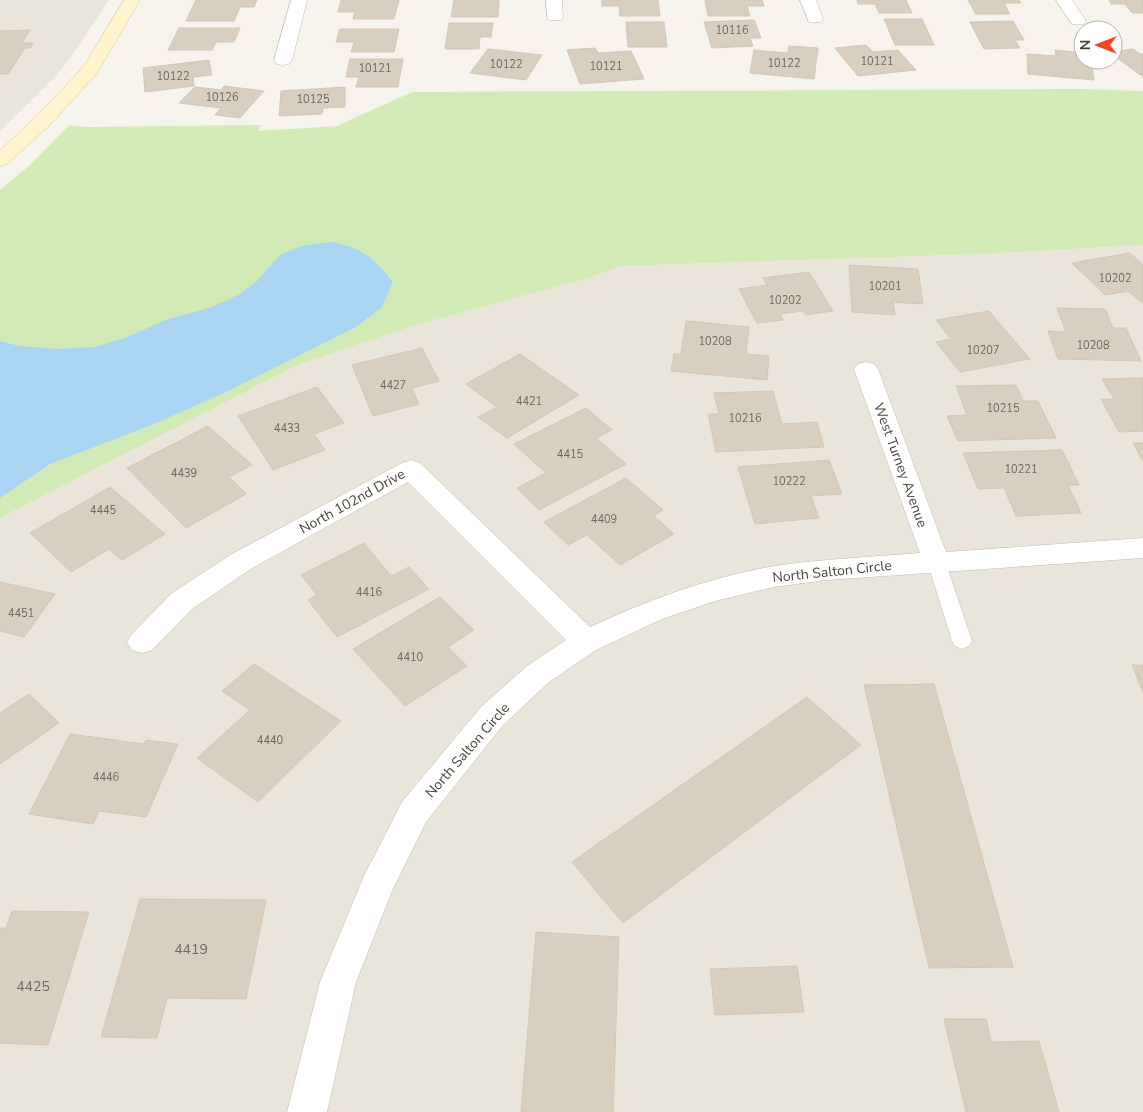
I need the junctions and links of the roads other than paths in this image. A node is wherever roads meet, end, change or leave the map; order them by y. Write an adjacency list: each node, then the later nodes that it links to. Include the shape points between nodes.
1 (132, 0): 10 (street, via 91,69 42,122)
2 (299, 0): 9 (street)
3 (554, 0): 6 (street)
4 (808, 0): 7 (street)
5 (1064, 0): 8 (street)
6 (555, 17)
7 (815, 19)
8 (1077, 20)
9 (283, 60)
10 (0, 160)
11 (866, 369): 13 (street, West Turney Avenue)
12 (1143, 548): 13 (street, North Salton Circle)
13 (936, 562): 14 (lane); 16 (street, North Salton Circle, via 773,577 713,591 652,611)
14 (962, 641)
15 (142, 642): 16 (street, North 102nd Drive, via 182,601 242,561 411,469)
16 (586, 642): 17 (street, North Salton Circle, via 538,674 492,716 414,812 376,887 338,982)
17 (307, 1112)

